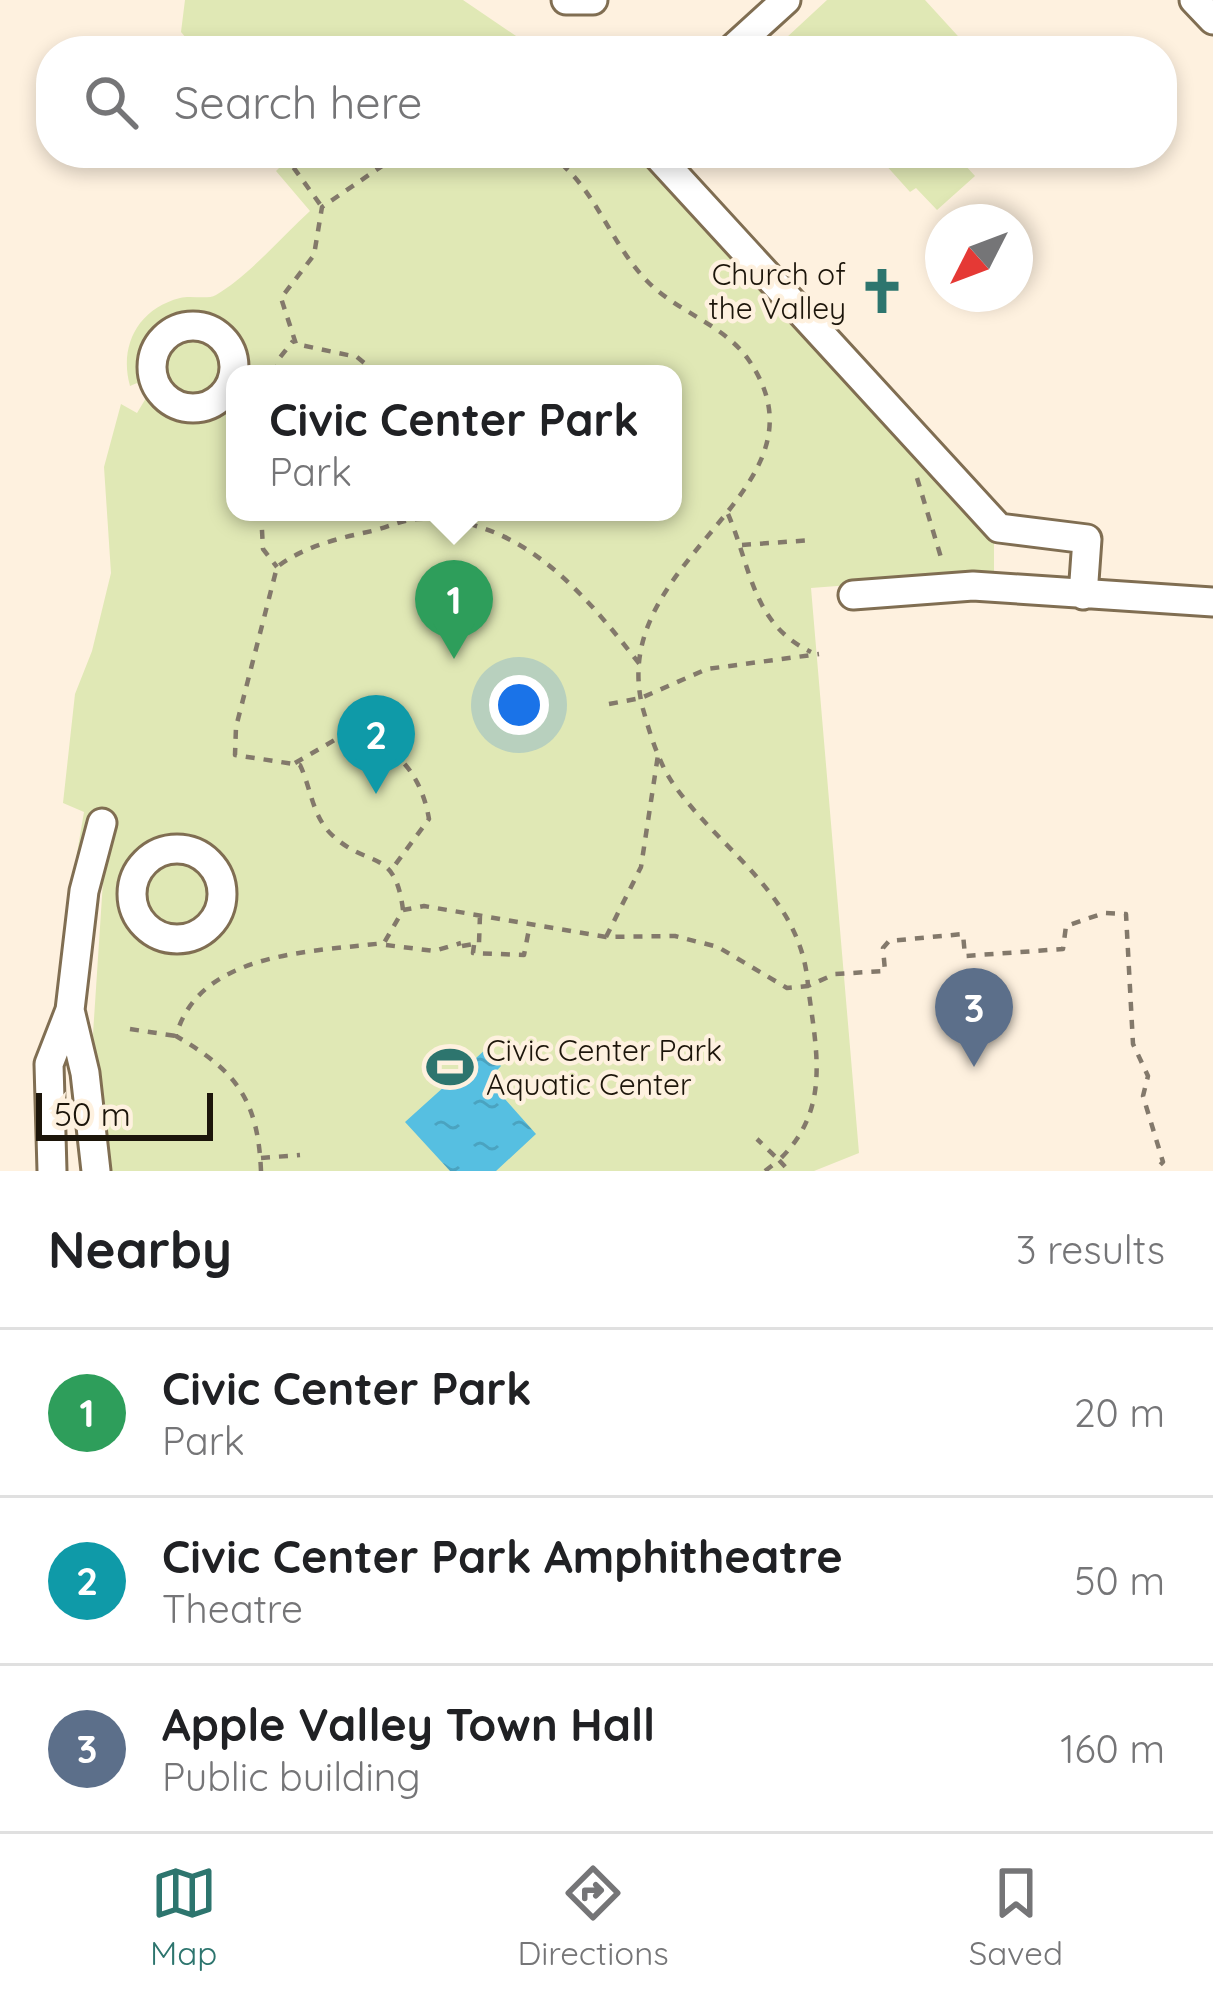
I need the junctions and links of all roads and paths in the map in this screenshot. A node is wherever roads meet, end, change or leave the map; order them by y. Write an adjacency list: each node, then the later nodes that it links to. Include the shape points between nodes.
1 (566, 0): 2 (street)
2 (593, 0)
3 (786, 0): 6 (street)
4 (1195, 0): 5 (street)
5 (1213, 20)
6 (746, 36)
7 (294, 168): 11 (path)
8 (379, 168): 11 (path)
9 (563, 168): 16 (path, via 644,278 725,335 755,371 768,408 765,452)
10 (669, 168): 26 (street, via 999,527 1088,539)
11 (322, 207): 12 (path, via 316,250 280,298)
12 (293, 341): 13 (path); 14 (path)
13 (277, 365)
14 (367, 365)
15 (913, 471): 24 (path, via 941,546)
16 (728, 514): 22 (path); 28 (path, via 661,594)
17 (261, 521): 23 (path, via 263,549)
18 (408, 521): 20 (path)
19 (430, 521): 28 (path, via 535,554 593,602)
20 (397, 523): 23 (path, via 323,543)
21 (814, 540): 22 (path)
22 (742, 545): 29 (path, via 766,616 818,654 707,669)
23 (278, 567): 32 (path, via 233,752)
24 (946, 588): 25 (street); 26 (street)
25 (853, 595)
26 (1083, 595): 27 (street)
27 (1213, 602)
28 (640, 666): 29 (path)
29 (641, 698): 30 (path); 31 (path)
30 (610, 704)
31 (658, 752): 38 (path, via 641,868); 41 (path, via 676,788 780,907)
32 (296, 763): 34 (path, via 328,830); 34 (path, via 345,734 400,758 417,778 429,819)
33 (102, 823): 42 (street, via 84,891)
34 (392, 869): 35 (path)
35 (403, 910): 36 (path); 39 (path)
36 (480, 915): 37 (path); 40 (path)
37 (530, 924): 38 (path); 40 (path, via 524,955 473,953)
38 (606, 937): 41 (path, via 675,935 718,946 788,988)
39 (380, 944): 40 (path, via 434,951); 44 (path, via 296,953 218,980 189,1007)
40 (474, 945)
41 (808, 986): 48 (path, via 819,1042 817,1094); 54 (path, via 835,974 885,971 889,941 963,934 965,956 1063,949 1066,926 1126,914 1133,1044 1148,1076 1143,1096 1162,1162)
42 (70, 1010): 49 (street, via 49,1064); 50 (street)
43 (130, 1030): 44 (path)
44 (176, 1036): 47 (path, via 237,1084)
45 (757, 1139): 48 (path)
46 (300, 1155): 47 (path)
47 (261, 1158): 51 (path)
48 (779, 1160): 52 (path); 53 (path)
49 (52, 1171)
50 (96, 1171)
51 (261, 1171)
52 (765, 1171)
53 (789, 1171)
54 (1154, 1171)

